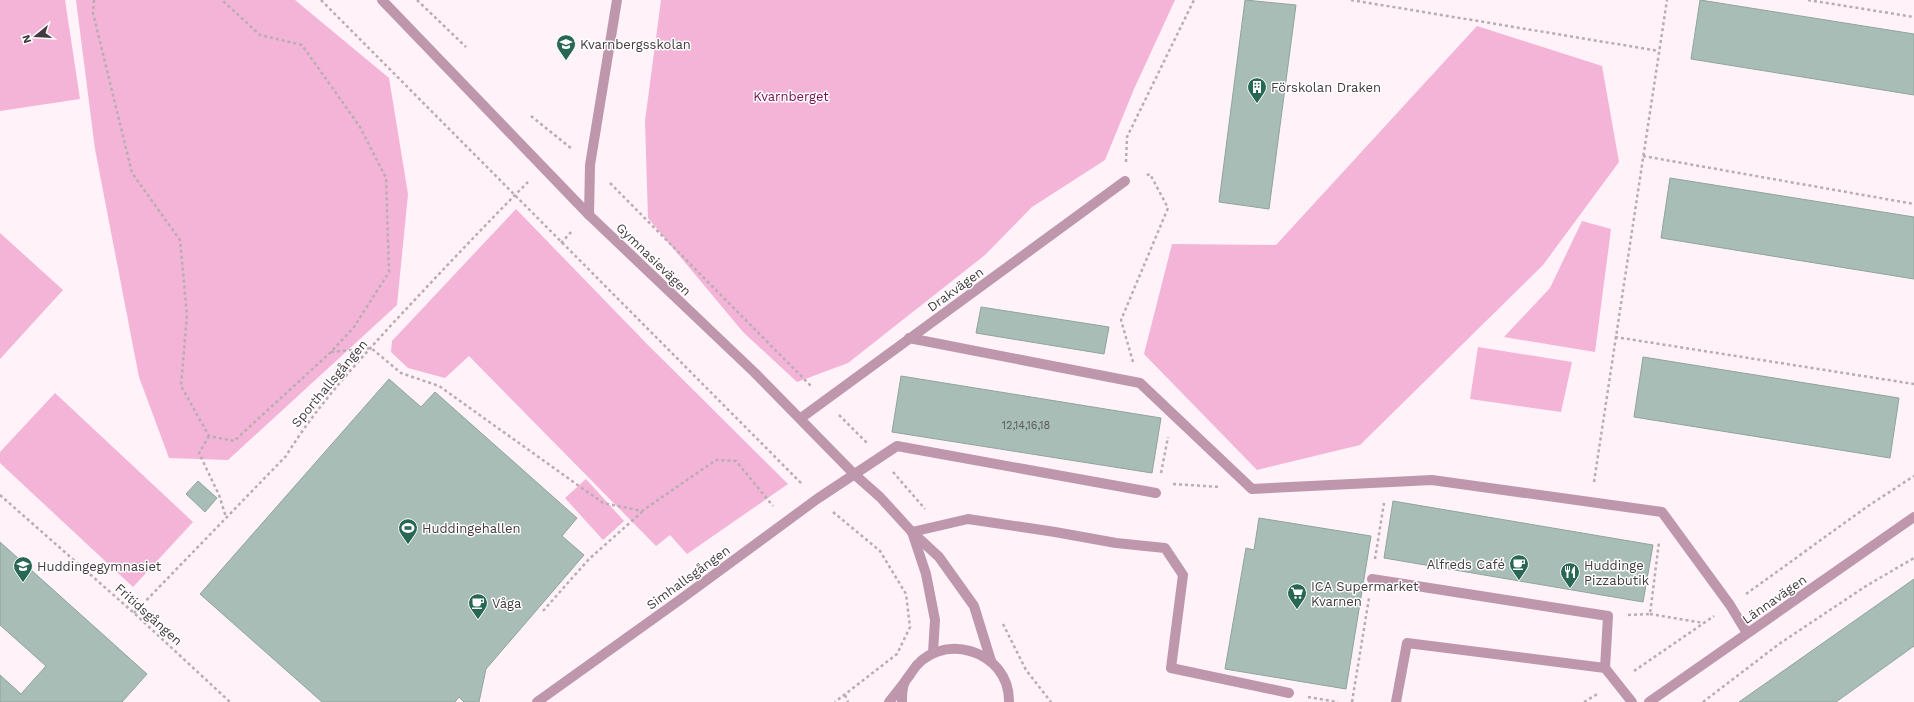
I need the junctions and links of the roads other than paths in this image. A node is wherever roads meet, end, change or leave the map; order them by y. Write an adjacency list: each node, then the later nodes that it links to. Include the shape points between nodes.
1 (382, 0): 4 (street, Gymnasievägen)
2 (617, 0): 4 (street, via 590,164)
3 (1125, 181): 5 (street, Drakvägen)
4 (589, 215): 6 (street, Gymnasievägen)
5 (909, 338): 6 (street, Drakvägen); 12 (street, via 1140,384 1252,489 1432,480 1662,512 1730,605)
6 (800, 418): 7 (street, Gymnasievägen)
7 (854, 474): 8 (street, Simhallsgången, via 897,446); 10 (street, Gymnasievägen, via 880,497); 19 (street, Simhallsgången)
8 (1156, 493)
9 (1914, 517): 12 (street, Lännavägen)
10 (912, 532): 13 (street, Gymnasievägen, via 926,574 935,620); 14 (street, Gymnasievägen, via 940,557 974,606); 17 (street, via 968,519 1116,543 1166,548 1182,575 1171,668)
11 (1372, 579): 15 (street, via 1608,616)
12 (1747, 633): 24 (street, Lännavägen)
13 (932, 653): 14 (street, via 952,648 973,651); 16 (street, via 916,665)
14 (991, 661): 18 (street, via 1004,679)
15 (1605, 668): 22 (street, via 1407,643); 23 (street)
16 (904, 684): 20 (street); 21 (street)
17 (1289, 693)
18 (1010, 701)
19 (537, 702)
20 (890, 702)
21 (902, 702)
22 (1396, 702)
23 (1632, 702)
24 (1648, 702)

